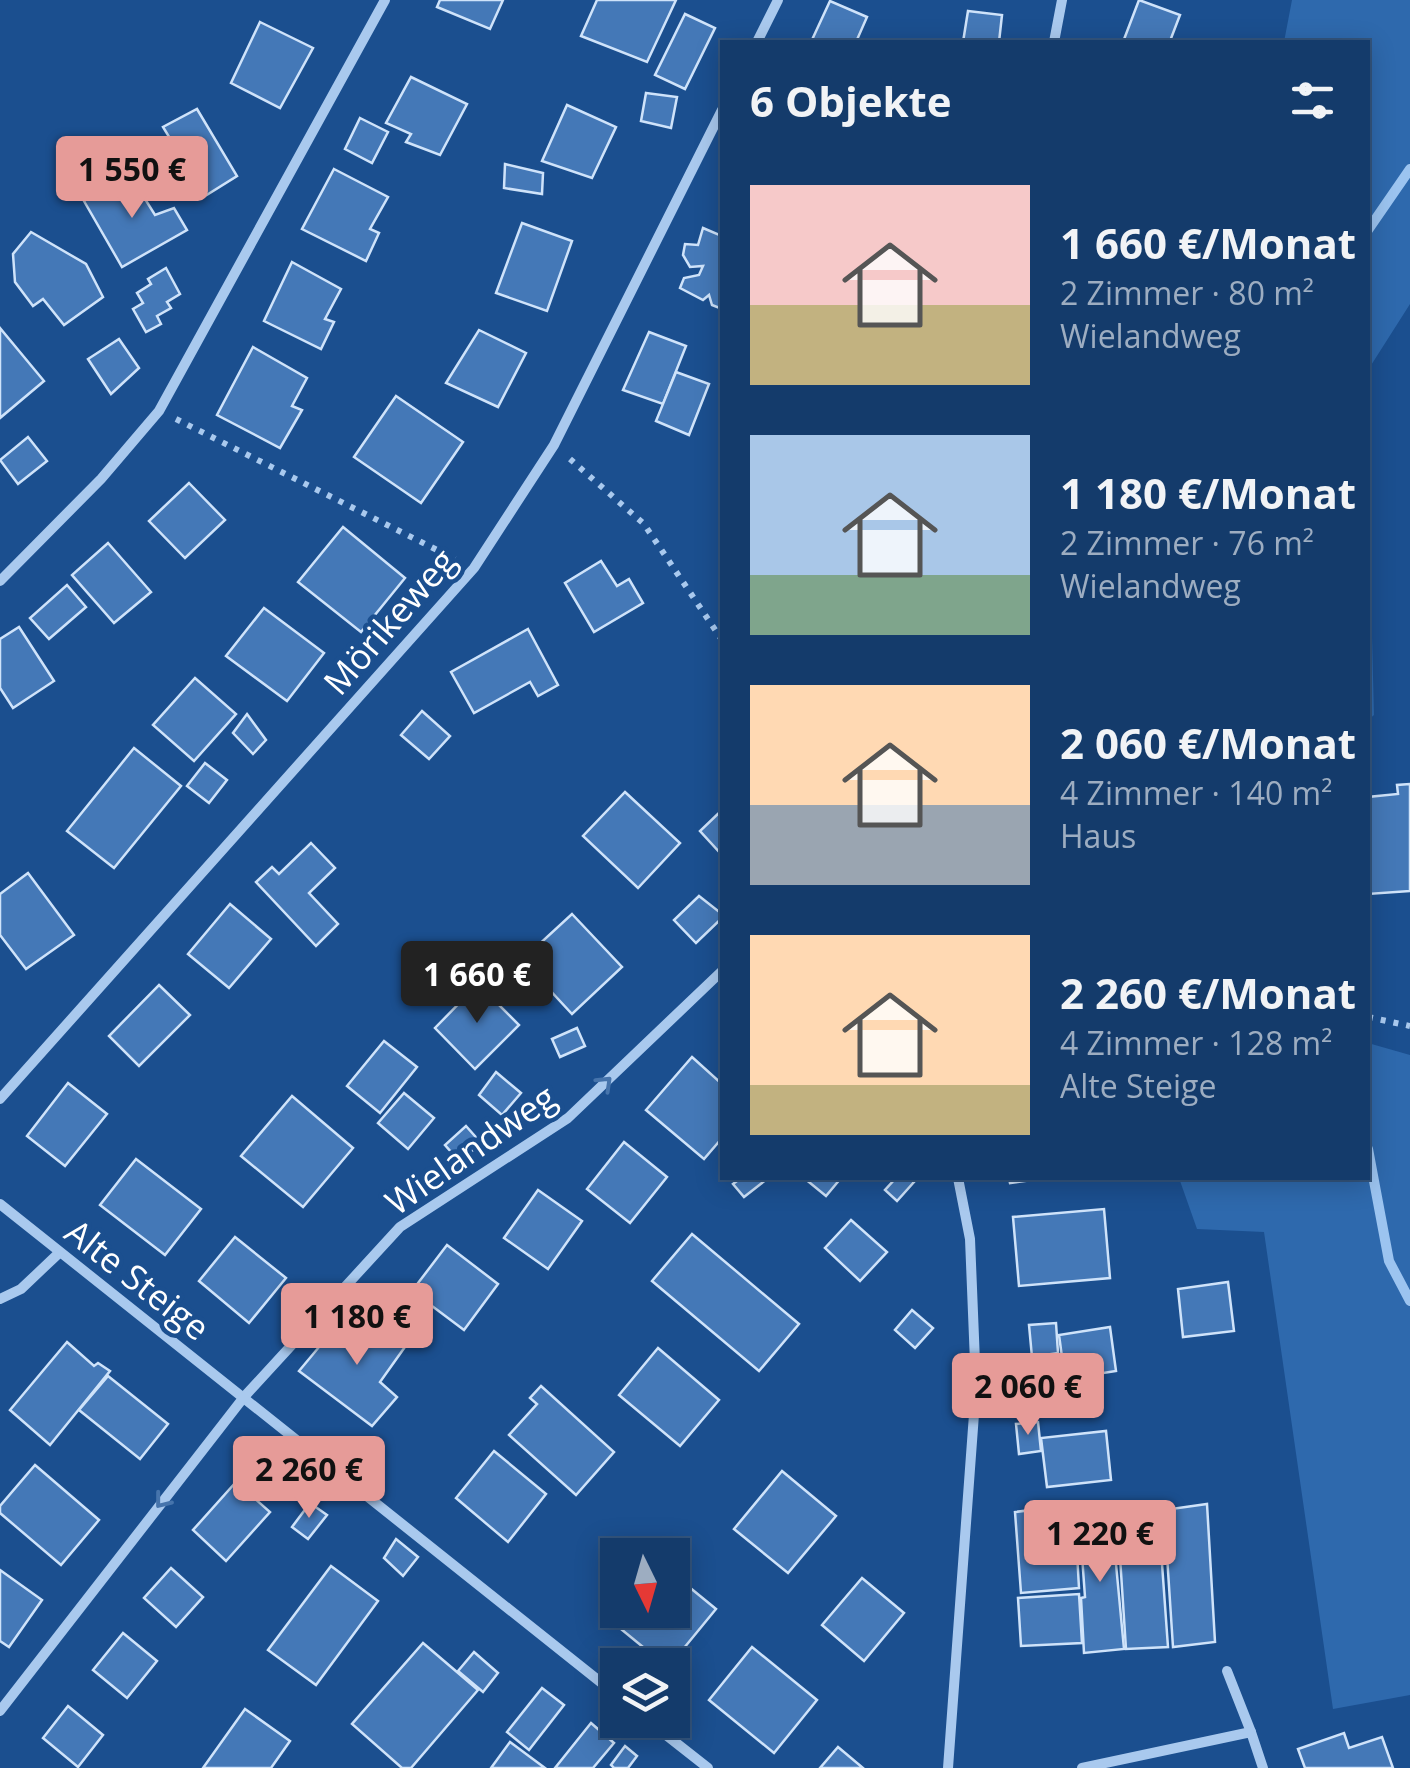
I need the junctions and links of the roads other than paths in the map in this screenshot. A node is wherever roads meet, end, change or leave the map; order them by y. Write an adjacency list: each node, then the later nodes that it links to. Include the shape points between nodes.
1 (384, 0): 7 (street, via 159,410 101,480)
2 (778, 0): 4 (street)
3 (1062, 0): 5 (street)
4 (758, 40)
5 (1054, 40)
6 (720, 114): 9 (street, Mörikeweg, via 554,445 474,568)
7 (0, 581)
8 (720, 974): 14 (street, Wielandweg, one-way to 8, via 400,1228 568,1118)
9 (0, 1099)
10 (958, 1180): 21 (street, via 970,1239 976,1387)
11 (0, 1204): 12 (street, Alte Steige)
12 (58, 1253): 13 (street, via 22,1288); 14 (street, Alte Steige)
13 (0, 1299)
14 (244, 1397): 16 (street, Alte Steige); 17 (street, Wielandweg, one-way to 17)
15 (1227, 1670): 18 (street)
16 (600, 1682)
17 (0, 1711)
18 (1250, 1732): 22 (street); 23 (street)
19 (670, 1738): 20 (street)
20 (708, 1768)
21 (948, 1768)
22 (1082, 1768)
23 (1263, 1768)

